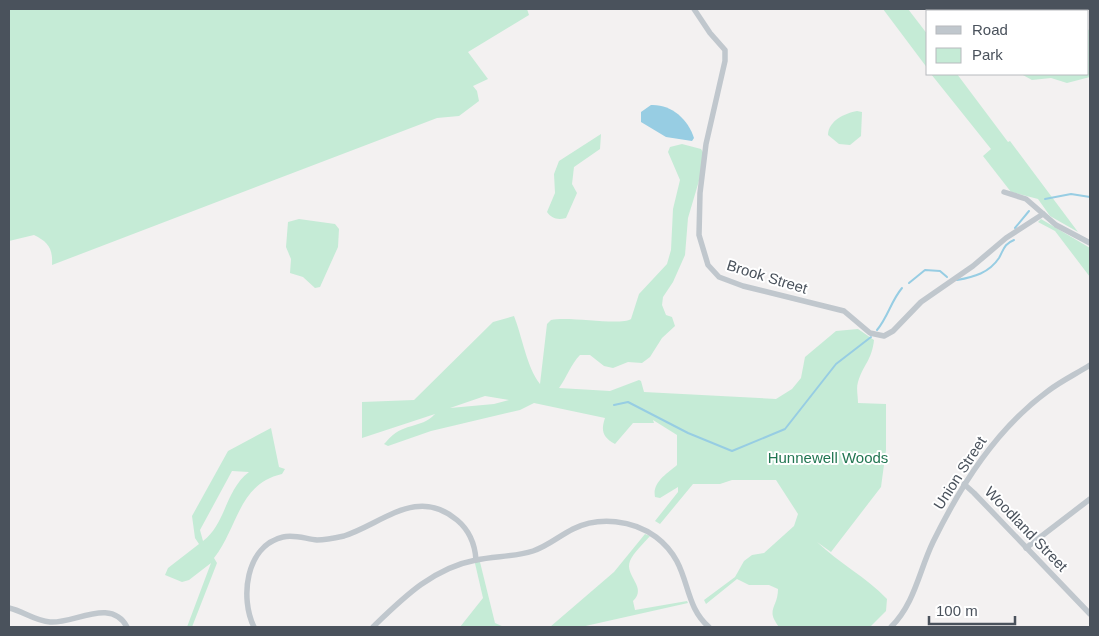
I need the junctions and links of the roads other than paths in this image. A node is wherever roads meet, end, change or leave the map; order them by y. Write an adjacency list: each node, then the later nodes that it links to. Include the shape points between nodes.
1 (694, 9): 3 (street, Brook Street, via 725,50 706,144 700,193 699,235 708,264 719,277 844,311 870,333 884,336 921,302)
2 (1004, 192): 3 (street, via 1026,199)
3 (1043, 214): 4 (street, via 1063,230)
4 (1090, 242)
5 (1090, 365): 6 (street, Union Street, via 1049,390 1023,411 993,444)
6 (964, 484): 8 (street, Woodland Street); 16 (street, Union Street, via 932,544 911,599)
7 (1090, 499): 8 (street)
8 (1026, 548): 11 (street, Woodland Street)
9 (476, 560): 13 (street, via 473,542 462,525 444,512 429,507 400,510 331,539 283,537 260,554 248,576 247,606); 14 (street, via 444,570 410,591); 15 (street, via 531,551 588,524 633,525 655,536 676,558 693,606)
10 (9, 608): 12 (street, via 50,622 109,614 117,616)
11 (1090, 614)
12 (127, 627)
13 (254, 627)
14 (373, 627)
15 (709, 627)
16 (892, 627)

